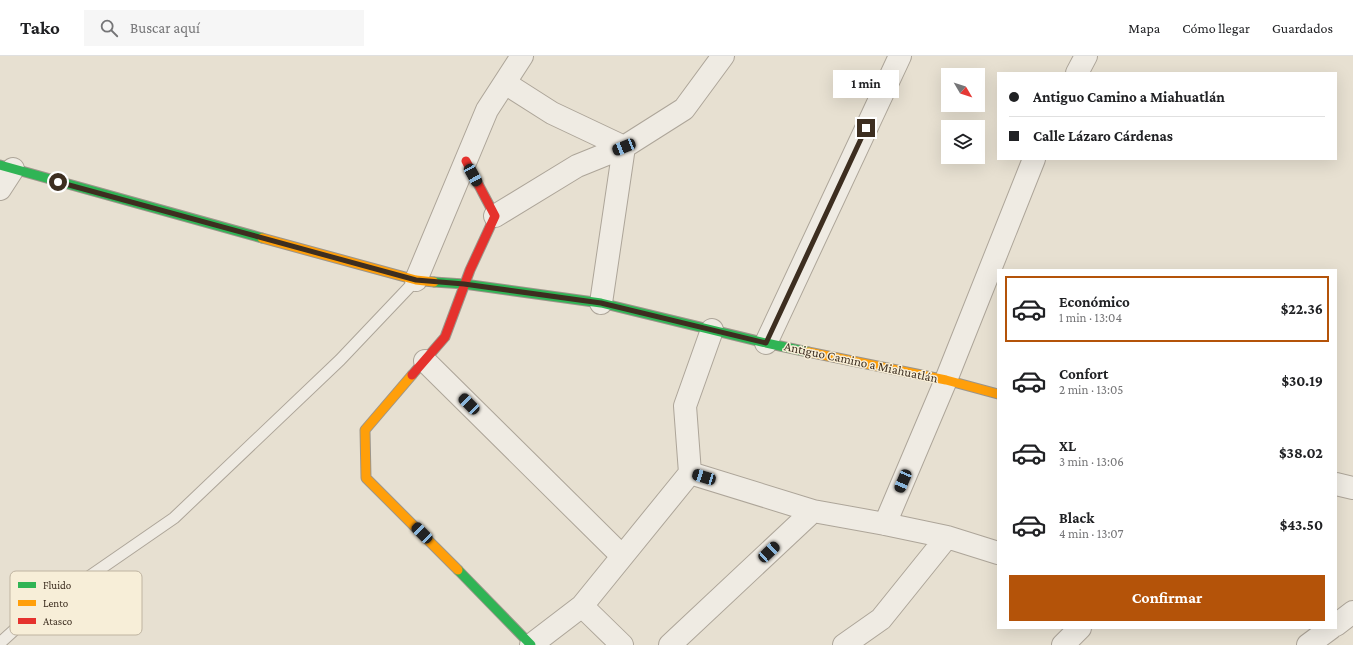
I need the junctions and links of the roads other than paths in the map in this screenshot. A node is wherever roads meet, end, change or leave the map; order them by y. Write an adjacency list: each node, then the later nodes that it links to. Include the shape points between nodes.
1 (522, 56): 6 (street)
2 (723, 56): 7 (street, via 684,109)
3 (900, 56): 17 (street)
4 (1086, 56): 5 (street)
5 (1078, 72)
6 (505, 83): 7 (street, via 552,113); 9 (street, via 487,110)
7 (624, 147): 12 (street, via 577,166); 15 (street)
8 (1034, 160): 19 (street)
9 (466, 161): 12 (street); 13 (street)
10 (7, 167): 11 (street); 13 (street, Antiguo Camino a Miahuatlán)
11 (0, 189)
12 (495, 216): 14 (street)
13 (416, 280): 14 (street, Antiguo Camino a Miahuatlán); 29 (lane, via 340,360 174,518)
14 (464, 284): 15 (street, Antiguo Camino a Miahuatlán); 18 (street, via 445,337)
15 (601, 303): 16 (street, Antiguo Camino a Miahuatlán)
16 (712, 330): 17 (street, Antiguo Camino a Miahuatlán); 21 (street, via 685,406)
17 (766, 343): 19 (street, Antiguo Camino a Miahuatlán)
18 (425, 361): 28 (street); 37 (street, via 366,430 366,478)
19 (946, 380): 20 (street, Antiguo Camino a Miahuatlán); 25 (street)
20 (997, 394)
21 (690, 473): 24 (street); 28 (street)
22 (1337, 484): 23 (street)
23 (1353, 488)
24 (813, 511): 25 (street); 39 (street)
25 (885, 524): 26 (street)
26 (947, 537): 27 (street); 40 (street, via 881,619)
27 (997, 553)
28 (622, 556): 30 (street)
29 (97, 571)
30 (582, 606): 37 (street); 38 (street)
31 (1353, 612): 32 (street)
32 (1337, 624)
33 (1079, 629): 41 (street)
34 (1330, 629): 42 (street)
35 (10, 634): 36 (lane)
36 (0, 644)
37 (531, 645)
38 (622, 645)
39 (670, 645)
40 (844, 645)
41 (1063, 645)
42 (1308, 645)

